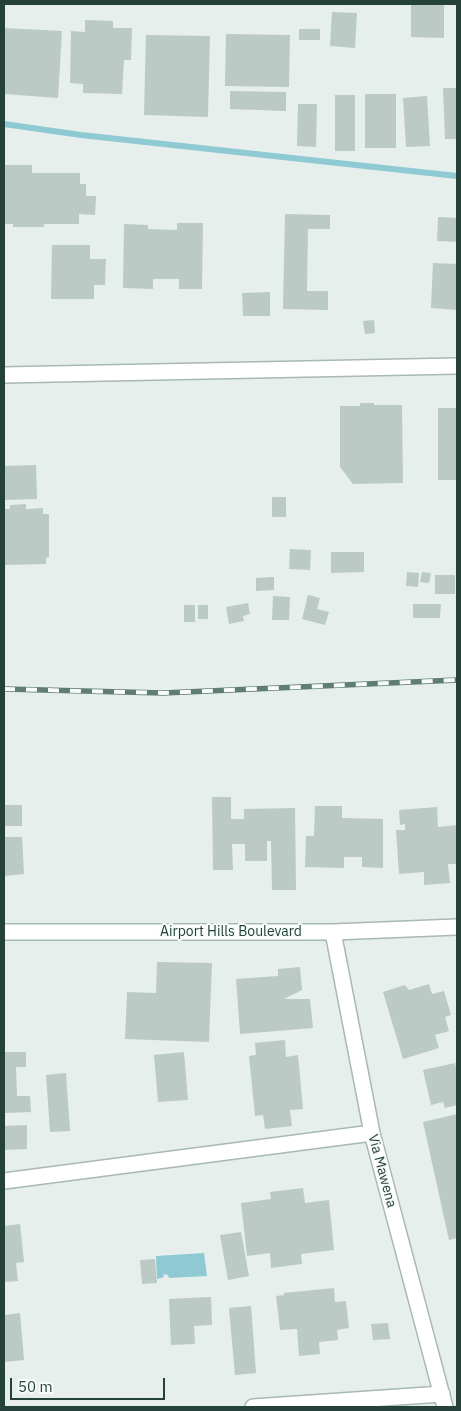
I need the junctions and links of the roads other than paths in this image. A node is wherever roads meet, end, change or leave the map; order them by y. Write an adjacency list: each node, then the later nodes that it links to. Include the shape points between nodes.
1 (457, 366): 2 (street)
2 (4, 375)
3 (457, 926): 5 (street, Airport Hills Boulevard)
4 (4, 932): 5 (street, Airport Hills Boulevard)
5 (334, 932): 6 (street, Via Mawena)
6 (372, 1133): 7 (street); 8 (street, Via Mawena)
7 (4, 1181)
8 (444, 1401): 9 (street)
9 (253, 1407)

